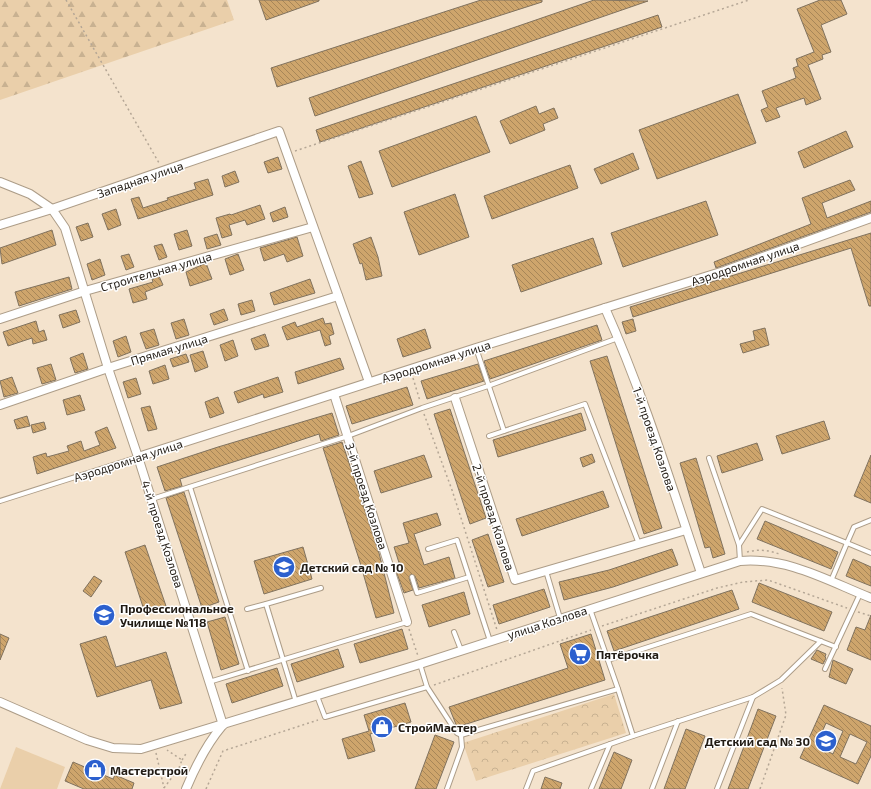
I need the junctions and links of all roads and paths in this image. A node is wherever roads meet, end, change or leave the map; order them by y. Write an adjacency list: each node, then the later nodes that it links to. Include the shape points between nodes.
1 (66, 0): 4 (path)
2 (749, 0): 3 (path)
3 (288, 154): 4 (street, Западная улица, via 279,131); 9 (street)
4 (162, 170): 6 (street, Западная улица)
5 (0, 182): 6 (street, via 30,194)
6 (52, 209): 8 (street, Западная улица); 10 (street, 4-й проезд Козлова, via 65,228)
7 (871, 218): 12 (street, Аэродромная улица, via 724,271)
8 (0, 225)
9 (314, 227): 10 (street, Строительная улица); 11 (street)
10 (85, 292): 13 (street, Строительная улица); 16 (street, 4-й проезд Козлова)
11 (338, 296): 16 (street, Прямая улица); 18 (street)
12 (604, 308): 14 (street, 1-й проезд Козлова); 15 (street, Аэродромная улица)
13 (0, 319)
14 (618, 338): 19 (lane); 33 (street, 1-й проезд Козлова, via 646,411)
15 (476, 348): 17 (street, Аэродромная улица); 19 (lane)
16 (108, 368): 22 (street, Прямая улица); 27 (street, 4-й проезд Козлова)
17 (411, 369): 18 (street, Аэродромная улица); 23 (path)
18 (369, 382): 20 (street, Аэродромная улица)
19 (488, 386): 21 (lane); 24 (lane)
20 (334, 394): 25 (street, 3-й проезд Козлова); 27 (street, Аэродромная улица)
21 (455, 398): 23 (lane); 40 (street, 2-й проезд Козлова, via 515,580)
22 (0, 405)
23 (422, 408): 25 (lane); 57 (path, via 452,490)
24 (504, 431): 26 (lane); 35 (lane, via 585,404)
25 (348, 436): 29 (lane); 54 (street, 3-й проезд Козлова)
26 (488, 436)
27 (138, 457): 30 (street, 4-й проезд Козлова); 31 (lane, Аэродромная улица)
28 (709, 458): 36 (lane)
29 (190, 487): 30 (lane); 66 (lane)
30 (152, 499): 68 (street, 4-й проезд Козлова)
31 (0, 501)
32 (871, 520): 34 (lane, via 854,527)
33 (686, 530): 35 (street, 2-й проезд Козлова); 41 (street, 1-й проезд Козлова)
34 (847, 543): 36 (lane, via 762,509); 38 (lane); 44 (lane)
35 (639, 544): 40 (street, 2-й проезд Козлова)
36 (739, 545): 39 (lane)
37 (428, 549): 43 (lane, via 457,540)
38 (871, 553)
39 (740, 561): 41 (street, улица Козлова); 44 (street, улица Козлова, via 775,561)
40 (546, 572): 53 (lane)
41 (701, 573): 50 (street, улица Козлова)
42 (412, 577): 43 (lane, via 416,593)
43 (469, 577): 58 (lane)
44 (831, 582): 46 (street, улица Козлова)
45 (321, 588): 48 (lane)
46 (860, 594): 47 (street, улица Козлова); 51 (lane)
47 (871, 598)
48 (266, 604): 49 (lane); 62 (lane)
49 (247, 609)
50 (590, 609): 53 (street, улица Козлова); 55 (lane)
51 (853, 610): 52 (path); 55 (path, via 768,580 717,588); 60 (lane)
52 (871, 616)
53 (560, 618): 57 (street, улица Козлова)
54 (407, 622): 62 (lane); 64 (path)
55 (597, 628): 63 (lane); 69 (path)
56 (454, 632): 61 (lane)
57 (499, 638): 58 (street, улица Козлова)
58 (490, 641): 61 (street, улица Козлова)
59 (820, 641): 60 (lane); 63 (lane, via 751,614); 67 (lane)
60 (836, 647): 65 (lane)
61 (461, 650): 64 (street, улица Козлова)
62 (282, 659): 66 (lane); 73 (lane)
63 (608, 660): 70 (lane)
64 (420, 664): 69 (lane); 71 (street, улица Козлова)
65 (825, 668)
66 (248, 670): 68 (lane)
67 (781, 680): 72 (lane); 92 (path, via 786,715)
68 (210, 682): 77 (street, 4-й проезд Козлова)
69 (427, 687): 75 (lane); 78 (lane, via 457,733)
70 (618, 689): 78 (lane); 79 (lane)
71 (317, 696): 73 (street, улица Козлова); 75 (lane)
72 (754, 697): 76 (lane); 91 (lane)
73 (296, 702): 77 (street, улица Козлова)
74 (0, 703): 80 (street, улица Козлова, via 87,740 113,748 141,749)
75 (325, 718): 86 (path, via 223,751)
76 (678, 721): 79 (lane); 90 (lane)
77 (223, 725): 80 (street, улица Козлова); 85 (street, via 200,757)
78 (461, 735): 87 (lane, via 462,747)
79 (633, 736): 81 (lane)
80 (157, 744): 83 (path); 84 (path)
81 (610, 744): 88 (lane, via 533,772); 89 (lane)
82 (186, 752): 83 (path)
83 (182, 760): 84 (path)
84 (164, 789)
85 (186, 789)
86 (206, 789)
87 (447, 789)
88 (526, 789)
89 (591, 789)
90 (652, 789)
91 (717, 789)
92 (760, 789)

